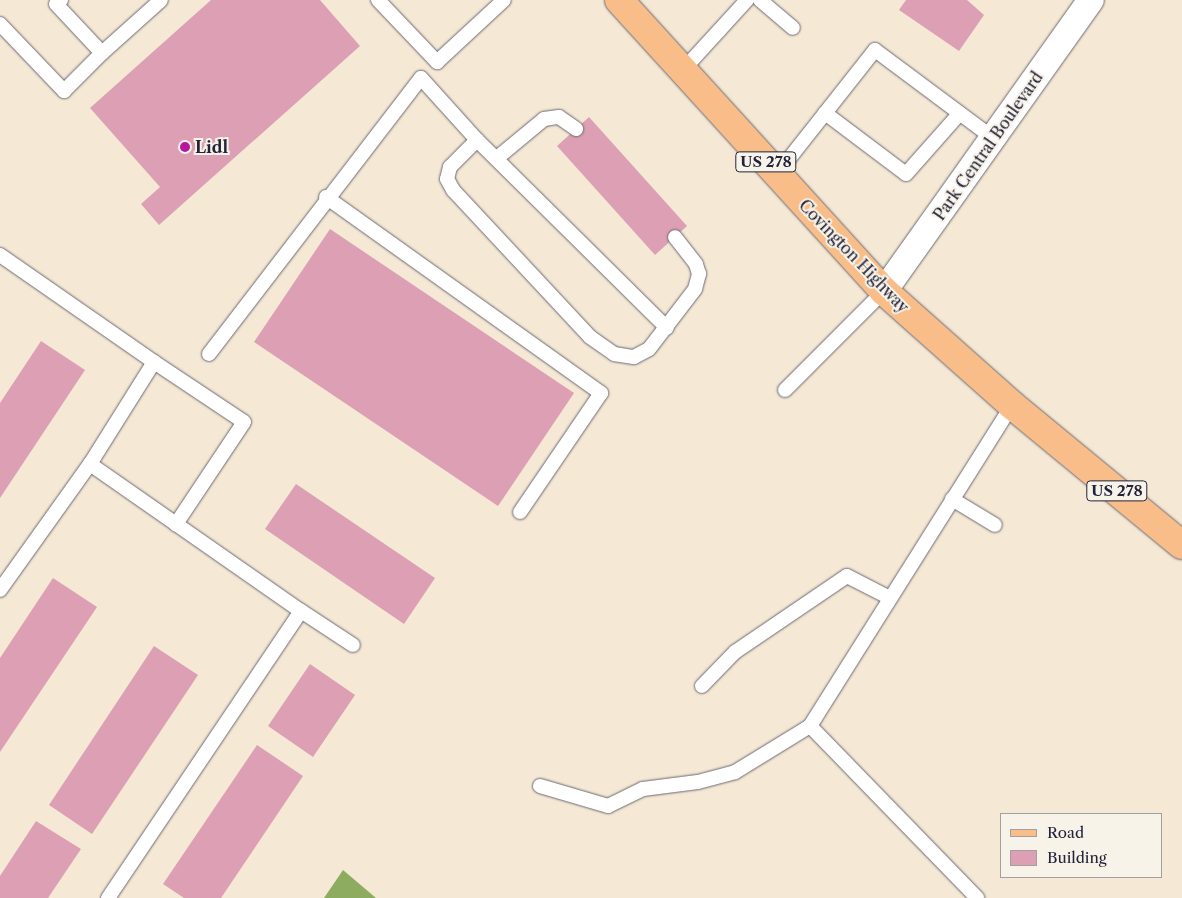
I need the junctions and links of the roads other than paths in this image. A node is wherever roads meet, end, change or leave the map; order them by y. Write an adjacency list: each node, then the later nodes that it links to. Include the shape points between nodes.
1 (161, 0): 11 (lane)
2 (378, 0): 3 (lane, via 437,62)
3 (504, 0)
4 (619, 0): 12 (main road, Covington Highway / US 278)
5 (747, 0): 12 (lane)
6 (760, 0): 10 (lane)
7 (1091, 0): 16 (street, Park Central Boulevard)
8 (56, 1): 11 (lane)
9 (0, 24): 11 (lane, via 64,91)
10 (793, 28)
11 (102, 53)
12 (683, 70): 19 (main road, Covington Highway / US 278)
13 (825, 113): 14 (lane, via 906,174); 14 (lane, via 875,50); 19 (lane)
14 (960, 113): 16 (lane)
15 (576, 129): 18 (lane, via 559,117 544,119)
16 (993, 138): 23 (street, Park Central Boulevard)
17 (477, 140): 18 (lane); 20 (lane, via 421,78); 24 (lane, via 450,167 447,179 590,336 614,354 634,357 649,349)
18 (497, 158): 24 (lane)
19 (777, 174): 23 (main road, Covington Highway / US 278)
20 (326, 197): 25 (lane); 31 (lane, via 601,392)
21 (675, 237): 24 (lane, via 699,274 695,289)
22 (0, 255): 26 (lane)
23 (884, 291): 27 (lane); 28 (main road, Covington Highway / US 278)
24 (667, 328)
25 (209, 354)
26 (154, 362): 29 (lane); 32 (lane, via 244,422)
27 (785, 390)
28 (1012, 405): 30 (lane); 34 (main road, Covington Highway / US 278)
29 (90, 464): 32 (lane); 35 (lane)
30 (952, 499): 33 (lane); 36 (lane)
31 (520, 512)
32 (176, 524): 37 (lane)
33 (995, 525)
34 (1182, 545)
35 (0, 590)
36 (890, 598): 39 (lane, via 847,576 735,652); 40 (lane)
37 (301, 611): 38 (lane); 42 (lane)
38 (353, 645)
39 (702, 686)
40 (810, 726): 41 (lane, via 735,772 698,782 644,789 608,806); 43 (lane)
41 (540, 786)
42 (108, 898)
43 (977, 898)

